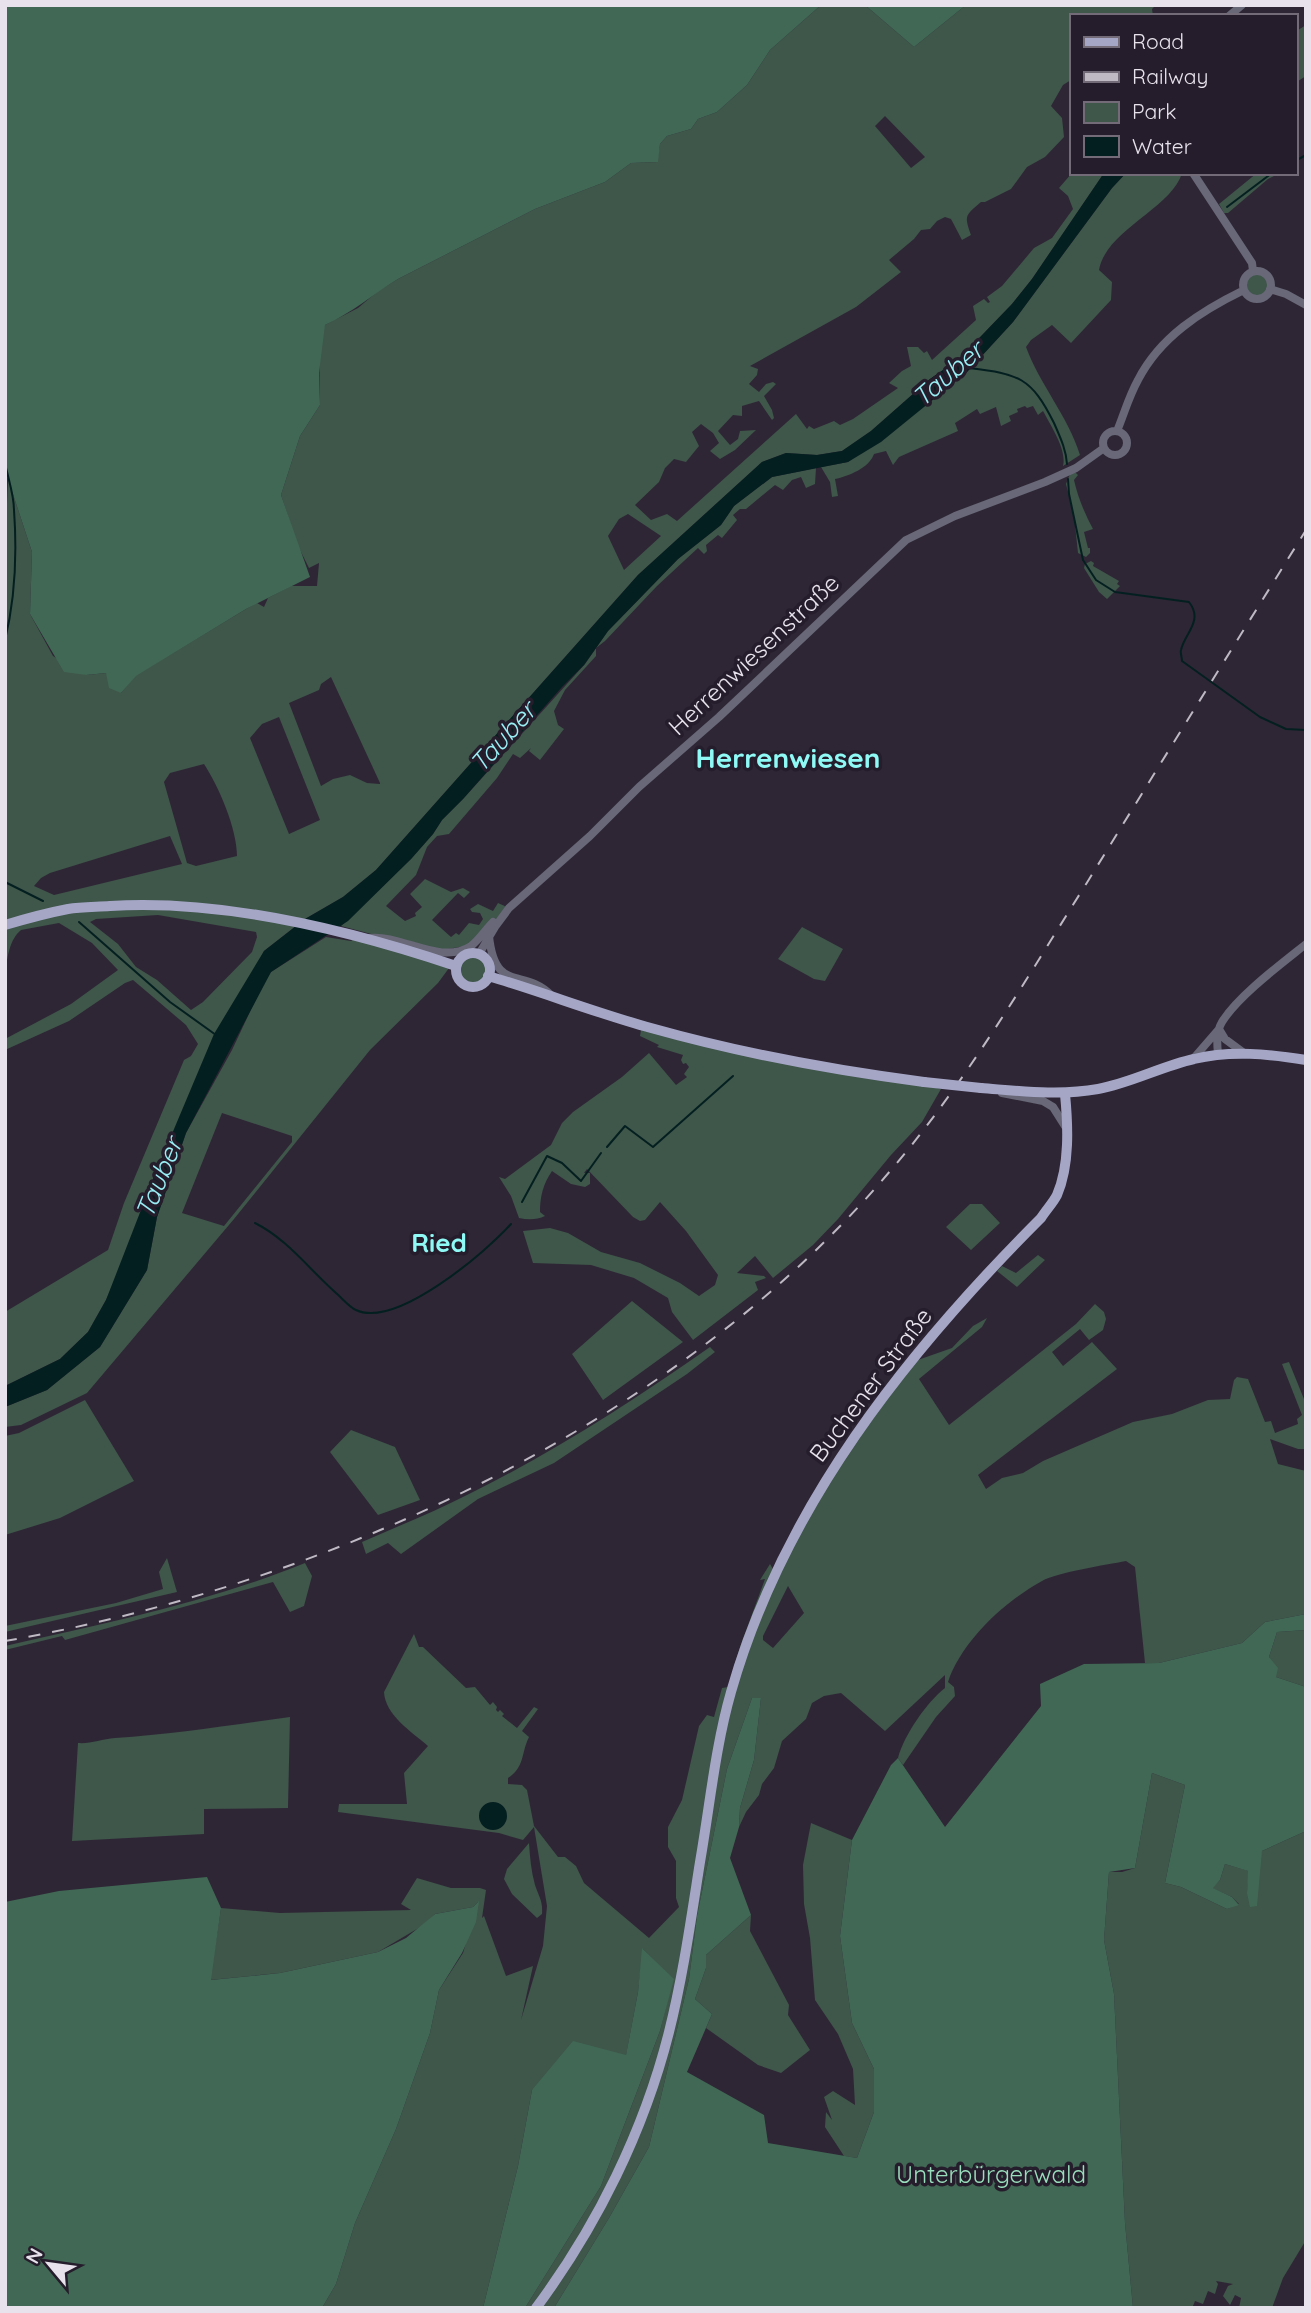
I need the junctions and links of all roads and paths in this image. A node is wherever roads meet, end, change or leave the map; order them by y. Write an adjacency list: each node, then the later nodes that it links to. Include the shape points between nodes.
1 (1194, 175): 2 (street)
2 (1253, 271): 3 (street, via 1266,275); 4 (street, via 1244,279)
3 (1270, 289): 4 (street, via 1255,299); 5 (street)
4 (1244, 290): 6 (street, Herrenwiesenstraße, via 1215,304 1163,345 1136,383)
5 (1306, 305)
6 (1117, 431): 7 (street, Herrenwiesenstraße, via 1106,435); 7 (street, Herrenwiesenstraße, via 1126,439 1123,453 1111,455)
7 (1104, 448): 8 (street, Herrenwiesenstraße, via 1045,482 947,519 906,540)
8 (509, 908): 10 (street, Herrenwiesenstraße); 11 (street, via 471,946 453,952 383,937)
9 (5, 925): 11 (main road, via 69,909 127,905 278,920)
10 (489, 936): 13 (street, Herrenwiesenstraße); 16 (street, via 493,959 502,973)
11 (363, 938): 14 (main road)
12 (1306, 944): 17 (street, via 1235,1007)
13 (479, 954): 14 (main road, via 465,955); 15 (main road, via 489,965)
14 (456, 966): 15 (main road, via 460,981 469,986)
15 (488, 976): 16 (main road)
16 (551, 995): 22 (main road, bridge, via 650,1028 732,1048 847,1071)
17 (1219, 1029): 18 (street); 19 (street); 20 (street)
18 (1218, 1054): 19 (main road); 20 (main road)
19 (1246, 1054): 21 (main road)
20 (1193, 1059): 23 (main road)
21 (1306, 1060)
22 (985, 1088): 24 (main road); 25 (street, via 1043,1101)
23 (1087, 1091): 24 (main road); 25 (main road, via 1073,1103)
24 (1065, 1094): 25 (main road, Buchener Straße)
25 (1065, 1125): 26 (main road, Buchener Straße, via 1063,1177 1056,1196 881,1398 808,1508 780,1560 754,1620 723,1721 681,1974 648,2101 620,2170)
26 (536, 2308)

